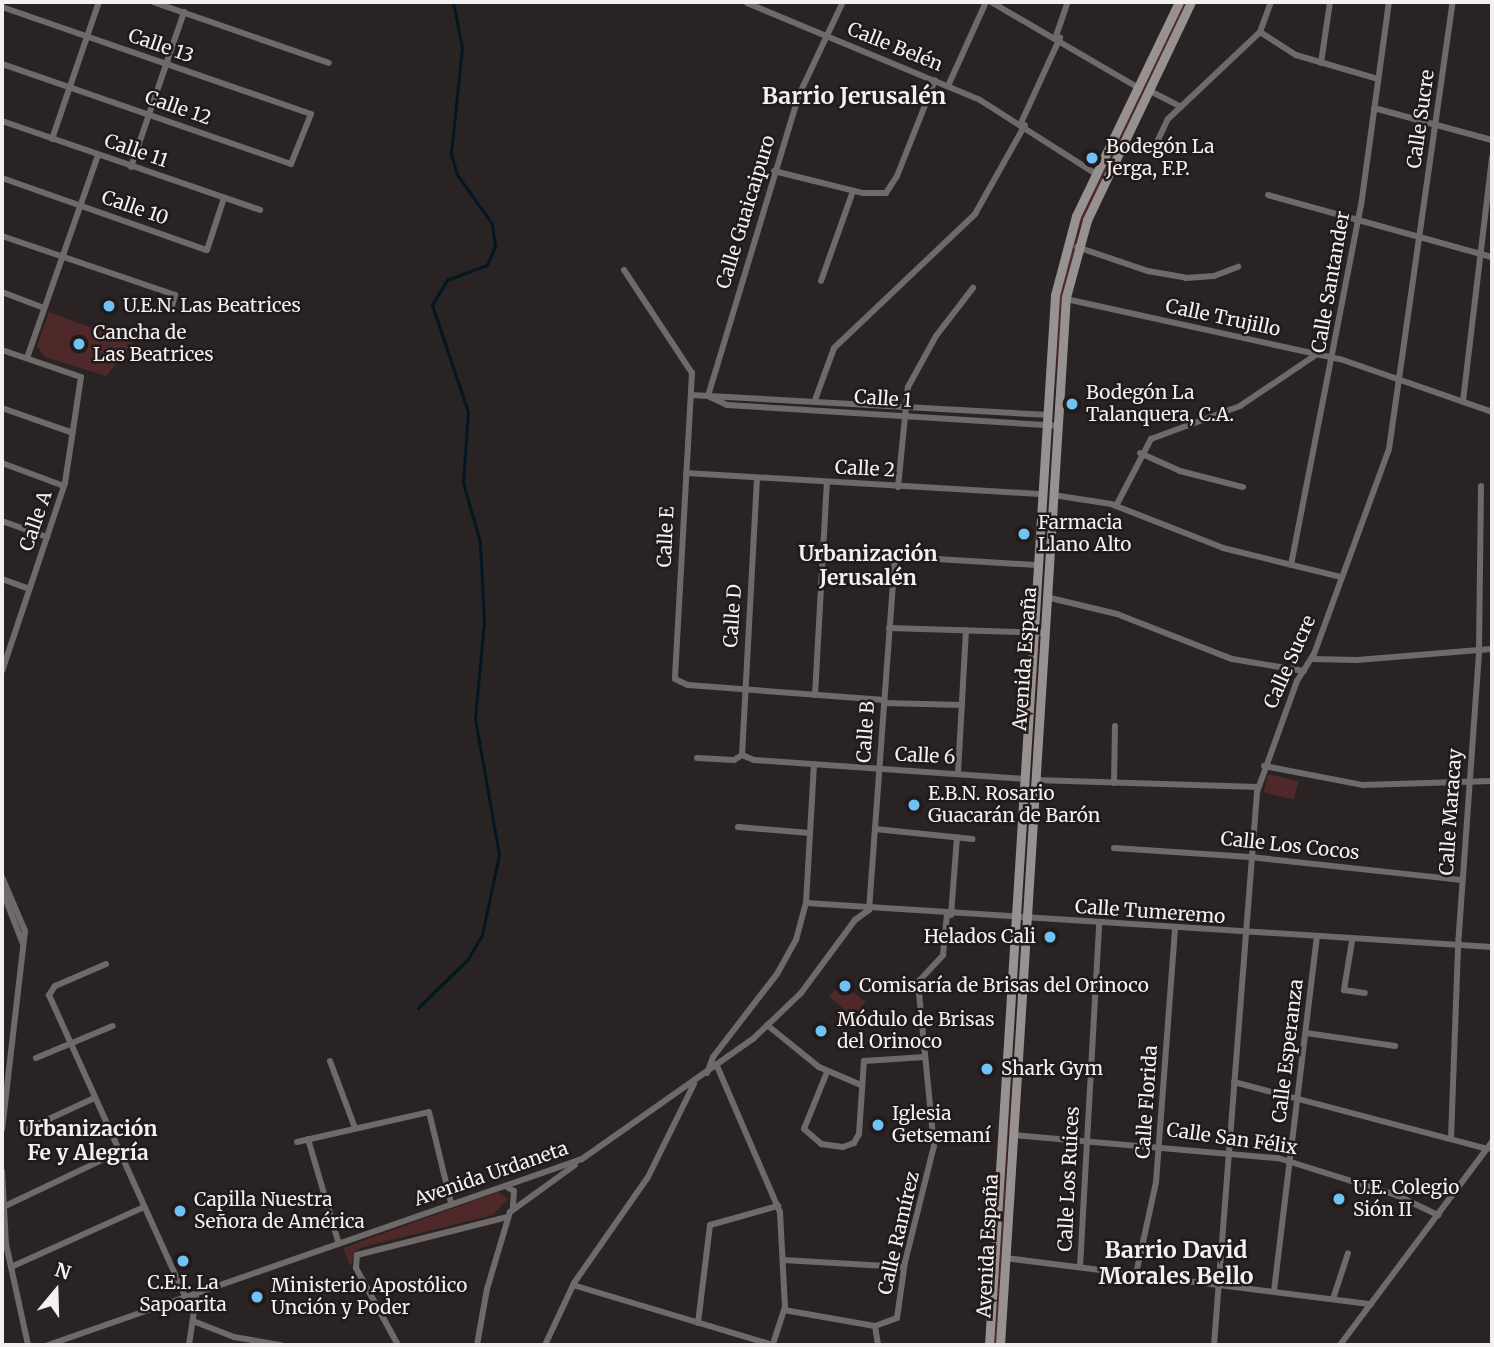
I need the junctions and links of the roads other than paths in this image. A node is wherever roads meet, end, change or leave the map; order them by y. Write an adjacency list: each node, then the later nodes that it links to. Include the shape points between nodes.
1 (99, 2): 18 (street)
2 (153, 2): 15 (street)
3 (843, 2): 17 (street, Calle Guaicaipuro)
4 (986, 2): 26 (street)
5 (991, 2): 19 (street)
6 (1068, 2): 19 (street)
7 (1179, 2): 28 (main road, Avenida España)
8 (1191, 2): 29 (main road, Avenida España)
9 (1271, 2): 16 (street)
10 (1330, 2): 21 (street)
11 (1389, 2): 24 (street, Calle Santander)
12 (1453, 2): 36 (street, Calle Sucre)
13 (747, 3): 17 (street, Calle Belén)
14 (2, 7): 18 (street, Calle 13)
15 (184, 12): 20 (street); 23 (street)
16 (1260, 32): 21 (street, via 1296,55); 30 (street)
17 (828, 36): 25 (street, Calle Belén); 43 (street, Calle Guaicaipuro, via 804,80)
18 (87, 37): 23 (street, Calle 13); 27 (street)
19 (1058, 37): 28 (street); 35 (street)
20 (329, 63)
21 (1321, 63): 24 (street)
22 (2, 64): 27 (street, Calle 12)
23 (166, 65): 32 (street, Calle 13); 33 (street)
24 (1378, 79): 31 (street, Calle Santander)
25 (935, 80): 26 (street, Calle Belén); 46 (street, via 890,189 876,195)
26 (948, 86): 35 (street, Calle Belén)
27 (70, 88): 33 (street, Calle 12); 37 (street)
28 (1139, 88): 44 (main road, Avenida España)
29 (1150, 90): 30 (street); 54 (main road, Avenida España)
30 (1181, 107): 38 (street, via 1168,119)
31 (1374, 108): 36 (street); 51 (street, Calle Santander)
32 (311, 114): 33 (street, Calle 12, via 291,164)
33 (149, 115): 42 (street)
34 (2, 121): 37 (street, Calle 11)
35 (1023, 124): 44 (street, Calle Belén); 73 (street, via 975,214 834,348)
36 (1436, 125): 39 (street); 53 (street, Calle Sucre)
37 (52, 139): 40 (street, Calle 11)
38 (1158, 140)
39 (1492, 140)
40 (98, 155): 42 (street, Calle 11); 49 (street)
41 (1492, 156): 55 (street)
42 (131, 167): 48 (street, Calle 11)
43 (774, 172): 46 (street); 72 (street, Calle Guaicaipuro)
44 (1096, 174): 78 (main road, Avenida España, via 1072,229 1058,282)
45 (2, 178): 49 (street, Calle 10)
46 (853, 191): 60 (street)
47 (1268, 195): 51 (street)
48 (224, 198): 49 (street, Calle 10, via 207,250); 50 (street, Calle 11)
49 (80, 206): 56 (street)
50 (260, 210)
51 (1358, 220): 53 (street); 69 (street, Calle Santander)
52 (2, 236): 56 (street)
53 (1420, 237): 55 (street); 70 (street, Calle Sucre)
54 (1077, 247): 58 (street, via 1148,271 1186,278 1214,276); 63 (main road, Avenida España)
55 (1481, 254): 57 (street); 74 (street)
56 (62, 257): 64 (street, via 175,295); 65 (street)
57 (1492, 257)
58 (1238, 267)
59 (624, 270): 71 (street, Calle E, via 690,368)
60 (821, 281)
61 (972, 288): 75 (street, via 920,363)
62 (2, 292): 65 (street)
63 (1066, 299): 67 (street, Calle Trujillo); 79 (main road, Avenida España)
64 (172, 306)
65 (44, 308): 68 (street)
66 (2, 350): 68 (street)
67 (1317, 354): 69 (street, Calle Trujillo); 84 (street, via 1260,396 1151,439)
68 (27, 358): 83 (street, Calle A, via 81,377)
69 (1333, 358): 70 (street, Calle Trujillo); 101 (street, Calle Santander)
70 (1399, 379): 74 (street, Calle Trujillo); 102 (street, Calle Sucre, via 1383,470)
71 (691, 395): 72 (street, Calle 1); 86 (street, Calle E)
72 (708, 396): 73 (street, Calle 1); 80 (street, Calle 1, via 727,405)
73 (815, 400): 75 (street, Calle 1)
74 (1463, 401): 77 (street, Calle Trujillo)
75 (903, 406): 78 (street, Calle 1); 80 (street)
76 (2, 408): 83 (street)
77 (1492, 412)
78 (1047, 415): 79 (street, Calle 1); 81 (main road, Avenida España)
79 (1058, 415): 82 (main road, Avenida España)
80 (903, 416): 81 (street, Calle 1); 90 (street)
81 (1046, 425): 82 (street, Calle 1); 93 (main road, Avenida España)
82 (1057, 426): 94 (main road, Avenida España)
83 (73, 433): 89 (street, Calle A)
84 (1140, 453): 92 (street, via 1193,475); 95 (street)
85 (2, 464): 89 (street)
86 (686, 473): 87 (street, Calle 2); 117 (street, Calle E, via 677,681)
87 (757, 478): 88 (street, Calle 2); 117 (street, Calle D)
88 (827, 482): 90 (street, Calle 2); 98 (street)
89 (64, 486): 97 (street, Calle A)
90 (898, 486): 93 (street, Calle 2)
91 (1481, 486): 113 (street, Calle Maracay)
92 (1243, 487)
93 (1042, 494): 100 (main road, Avenida España)
94 (1052, 495): 95 (street); 105 (main road, Avenida España)
95 (1116, 506): 101 (street, via 1223,548)
96 (2, 521): 97 (street)
97 (47, 537): 104 (street, Calle A)
98 (823, 552): 99 (street); 118 (street)
99 (895, 556): 100 (street); 106 (street, Calle B)
100 (1037, 565): 108 (main road, Avenida España)
101 (1291, 565): 102 (street)
102 (1341, 577): 114 (street, Calle Sucre)
103 (2, 579): 104 (street)
104 (29, 589): 111 (street, Calle A)
105 (1046, 597): 109 (main road, Avenida España); 116 (street, via 1117,614 1232,659)
106 (889, 628): 107 (street); 119 (street, Calle B)
107 (966, 630): 108 (street); 120 (street)
108 (1033, 633): 109 (street); 128 (main road, Avenida España)
109 (1044, 633): 129 (main road, Avenida España)
110 (2, 636): 111 (street)
111 (12, 640): 115 (street, Calle A)
112 (1492, 649): 113 (street)
113 (1479, 650): 114 (street); 132 (street, Calle Maracay)
114 (1312, 659): 116 (street, Calle Sucre)
115 (2, 671)
116 (1304, 671): 125 (street, Calle Sucre)
117 (744, 689): 118 (street); 122 (street, Calle D)
118 (815, 695): 119 (street)
119 (884, 701): 120 (street); 126 (street, Calle B)
120 (962, 705): 127 (street)
121 (1115, 726): 131 (street)
122 (742, 755): 123 (street, Calle 6, via 733,760); 124 (street, Calle 6)
123 (697, 758)
124 (814, 764): 126 (street, Calle 6); 136 (street)
125 (1265, 766): 132 (street, via 1363,785); 133 (street, Calle Sucre)
126 (879, 769): 127 (street, Calle 6); 135 (street, Calle B)
127 (958, 774): 128 (street, Calle 6)
128 (1024, 779): 147 (main road, Avenida España)
129 (1035, 780): 131 (street); 148 (main road, Avenida España)
130 (1492, 782): 132 (street)
131 (1115, 783): 133 (street)
132 (1469, 783): 142 (street, Calle Maracay)
133 (1258, 787): 140 (street, Calle Sucre)
134 (738, 827): 136 (street)
135 (875, 829): 137 (street); 145 (street, Calle B)
136 (810, 833): 144 (street)
137 (957, 837): 138 (street); 146 (street)
138 (972, 839)
139 (1114, 849): 140 (street, Calle Los Cocos)
140 (1250, 856): 142 (street, Calle Los Cocos); 151 (street, Calle Sucre)
141 (2, 877): 154 (street, via 25,931)
142 (1463, 880): 155 (street, Calle Maracay)
143 (2, 890): 154 (street)
144 (806, 903): 145 (street, Calle Tumeremo); 169 (street, via 786,959 713,1057)
145 (869, 910): 146 (street, Calle Tumeremo); 159 (street, Avenida Urdaneta, via 855,920 801,993)
146 (949, 915): 147 (street, Calle Tumeremo); 164 (street, Calle Ramírez, via 943,954 918,982)
147 (1015, 919): 148 (street, Calle Tumeremo); 227 (main road, Avenida España)
148 (1026, 919): 149 (street, Calle Tumeremo); 178 (main road, Avenida España)
149 (1099, 924): 150 (street, Calle Tumeremo); 181 (street, Calle Los Ruices)
150 (1175, 929): 151 (street, Calle Tumeremo); 184 (street, Calle Florida)
151 (1243, 934): 152 (street, Calle Tumeremo); 170 (street, Calle Sucre)
152 (1317, 939): 153 (street, Calle Tumeremo); 161 (street, Calle Esperanza)
153 (1352, 941): 155 (street, Calle Tumeremo); 158 (street, via 1344,990)
154 (23, 944): 176 (street)
155 (1458, 946): 156 (street, Calle Tumeremo); 180 (street, Calle Maracay)
156 (1492, 947)
157 (106, 964): 162 (street, via 50,991)
158 (1366, 993)
159 (767, 1025): 167 (street, Avenida Urdaneta); 168 (street)
160 (113, 1026): 162 (street)
161 (1306, 1033): 163 (street); 174 (street, Calle Esperanza)
162 (70, 1044): 165 (street); 173 (street)
163 (1395, 1046)
164 (925, 1057): 172 (street, via 864,1061); 205 (street, Calle Ramírez, via 934,1146)
165 (36, 1058)
166 (330, 1061): 175 (street)
167 (717, 1066): 169 (street, Avenida Urdaneta); 193 (street)
168 (827, 1072): 172 (street); 172 (street, via 804,1128 821,1144 843,1147 858,1139)
169 (708, 1073): 171 (street, Avenida Urdaneta)
170 (1234, 1082): 174 (street); 186 (street, Calle Sucre)
171 (694, 1083): 188 (street, Avenida Urdaneta); 208 (street, via 648,1177)
172 (862, 1085)
173 (94, 1098): 177 (street); 187 (street)
174 (1298, 1099): 180 (street); 189 (street, Calle Esperanza)
175 (355, 1128): 179 (street); 192 (street, via 430,1114)
176 (2, 1130)
177 (23, 1130)
178 (1013, 1135): 181 (street, Calle San Félix); 201 (main road, Avenida España)
179 (308, 1139): 182 (street); 199 (street)
180 (1451, 1139): 185 (street)
181 (1087, 1140): 184 (street, Calle San Félix); 204 (street, Calle Los Ruices)
182 (297, 1142)
183 (1492, 1142): 185 (street)
184 (1159, 1145): 186 (street, Calle San Félix); 206 (street, Calle Florida, via 1151,1210)
185 (1487, 1149): 197 (street)
186 (1230, 1151): 189 (street, Calle San Félix); 207 (street, Calle Sucre)
187 (119, 1153): 194 (street); 195 (street)
188 (582, 1159): 191 (street, Avenida Urdaneta); 196 (street)
189 (1291, 1161): 197 (street, Calle San Félix, via 1385,1191); 209 (street, Calle Esperanza)
190 (2, 1171): 194 (street)
191 (503, 1186): 192 (street, Avenida Urdaneta); 196 (street, via 514,1191)
192 (451, 1203): 199 (street, Avenida Urdaneta)
193 (778, 1206): 202 (street); 216 (street, via 710,1225)
194 (3, 1207): 203 (street)
195 (144, 1207): 203 (street); 212 (street)
196 (512, 1209): 198 (street)
197 (1438, 1215): 213 (street)
198 (508, 1217): 222 (street, via 358,1255 356,1268); 223 (street)
199 (339, 1244): 210 (street, Avenida Urdaneta)
200 (1348, 1253): 211 (street)
201 (1005, 1258): 204 (street); 228 (main road, Avenida España)
202 (783, 1260): 205 (street); 214 (street)
203 (10, 1267): 218 (street)
204 (1080, 1267): 206 (street)
205 (904, 1268): 217 (street, Calle Ramírez, via 897,1318)
206 (1136, 1274): 207 (street)
207 (1222, 1284): 209 (street); 229 (street, Calle Sucre)
208 (573, 1285): 216 (street); 224 (street)
209 (1274, 1291): 211 (street)
210 (196, 1297): 212 (street, Avenida Urdaneta); 215 (street)
211 (1333, 1299): 213 (street)
212 (187, 1300): 219 (street, Avenida Urdaneta)
213 (1371, 1304): 230 (street)
214 (784, 1310): 217 (street); 225 (street)
215 (193, 1321): 220 (street); 221 (street, via 234,1337)
216 (698, 1323): 225 (street)
217 (875, 1326): 226 (street)
218 (28, 1345)
219 (48, 1345)
220 (189, 1345)
221 (279, 1345)
222 (398, 1345)
223 (477, 1345)
224 (545, 1345)
225 (773, 1345)
226 (878, 1345)
227 (989, 1345)
228 (1000, 1345)
229 (1214, 1345)
230 (1340, 1345)

